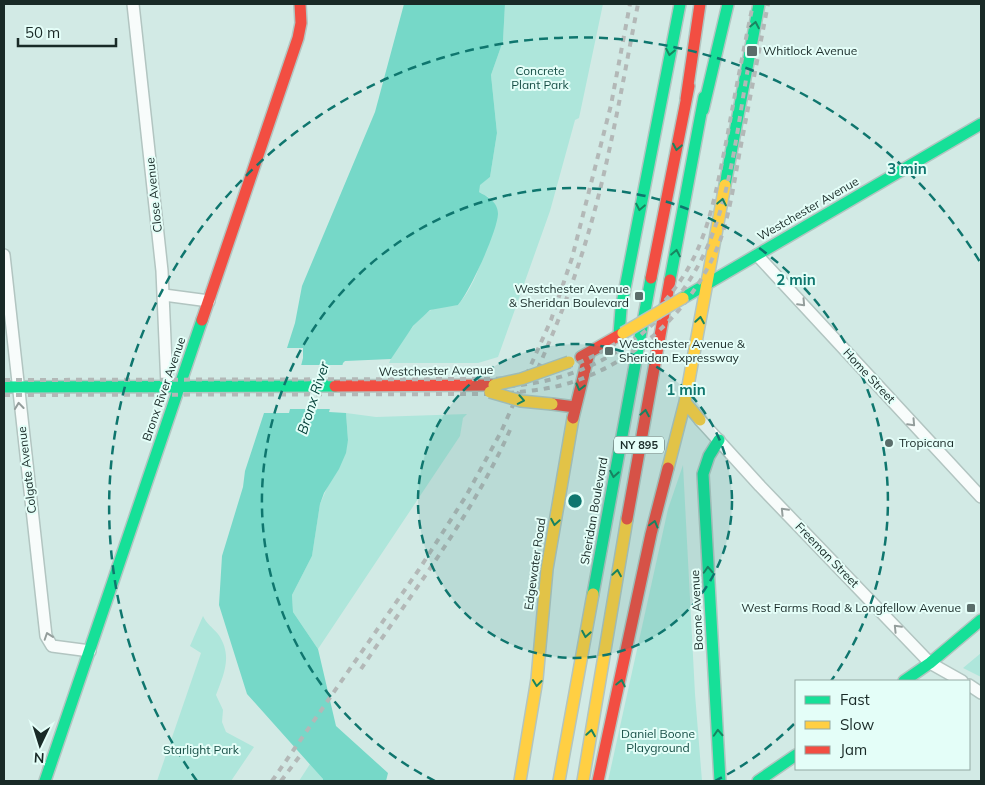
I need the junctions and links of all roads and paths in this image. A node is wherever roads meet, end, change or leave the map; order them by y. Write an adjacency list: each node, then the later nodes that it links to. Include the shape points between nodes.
1 (133, 4): 15 (street, Close Avenue)
2 (300, 4): 16 (main road, Bronx River Avenue, via 298,38)
3 (680, 4): 17 (main road, one-way to 17, via 620,309)
4 (700, 4): 9 (main road, NY 895)
5 (707, 4): 9 (main road)
6 (720, 4): 10 (main road)
7 (728, 4): 10 (main road, NY 895)
8 (759, 4): 14 (main road, one-way to 8)
9 (686, 99): 39 (main road, Sheridan Boulevard / NY 895, one-way to 39)
10 (703, 110): 40 (main road, NY 895, one-way to 10, via 641,433)
11 (981, 124): 13 (main road, Westchester Avenue)
12 (4, 255): 19 (street, Colgate Avenue)
13 (757, 255): 14 (main road, Westchester Avenue); 28 (street, Home Street, one-way to 28)
14 (706, 285): 17 (main road, Westchester Avenue, bridge); 24 (main road, one-way to 14)
15 (164, 295): 16 (street); 22 (street, Close Avenue)
16 (209, 301): 20 (main road, Bronx River Avenue)
17 (621, 334): 18 (main road, Westchester Avenue)
18 (589, 353): 23 (main road, Westchester Avenue, bridge); 25 (main road, Edgewater Road, one-way to 25)
19 (17, 386): 21 (main road, Westchester Avenue); 22 (main road, Westchester Avenue); 30 (street, Colgate Avenue, one-way to 19, via 52,646 46,636)
20 (180, 386): 22 (main road, Westchester Avenue); 23 (main road, Westchester Avenue); 30 (main road, Bronx River Avenue)
21 (4, 387)
22 (167, 387)
23 (492, 388): 25 (main road, Westchester Avenue, one-way to 25, bridge, via 520,400)
24 (685, 402): 26 (main road); 41 (main road, one-way to 24, via 651,534)
25 (575, 407): 38 (main road, Edgewater Road, one-way to 38, via 545,581 537,679)
26 (700, 420): 27 (street, Freeman Street)
27 (718, 440): 31 (street, Freeman Street, one-way to 27); 42 (main road, Boone Avenue, one-way to 27, via 703,474)
28 (981, 497)
29 (981, 620): 31 (main road)
30 (90, 651): 37 (main road, Bronx River Avenue)
31 (930, 663): 32 (main road); 33 (street, Freeman Street)
32 (905, 680)
33 (960, 680)
34 (970, 686): 35 (street)
35 (981, 693)
36 (795, 756): 43 (main road)
37 (45, 781)
38 (520, 781)
39 (559, 781)
40 (583, 781)
41 (598, 781)
42 (720, 781)
43 (758, 781)

